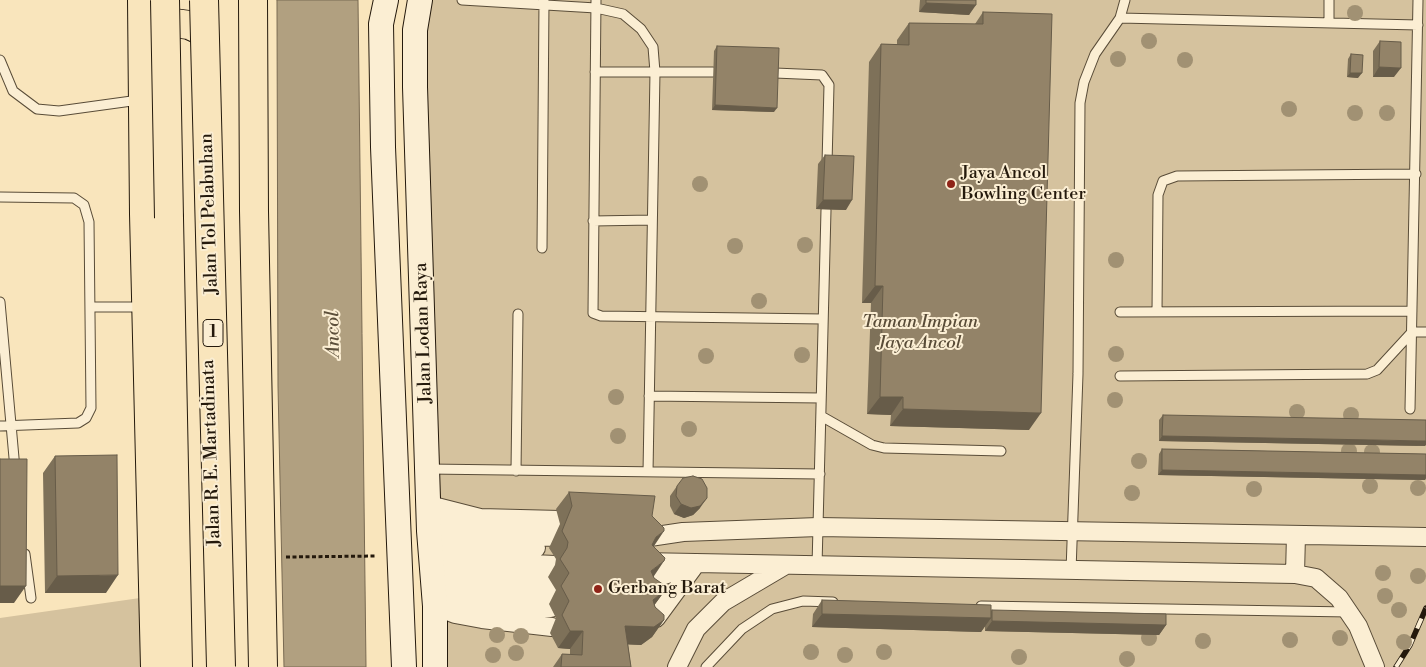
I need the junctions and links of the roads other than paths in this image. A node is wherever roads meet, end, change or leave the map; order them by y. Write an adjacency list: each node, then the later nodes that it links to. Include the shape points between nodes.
1 (142, 0): 18 (highway)
2 (165, 0): 80 (highway, Jalan R. E. Martadinata, bridge)
3 (201, 0): 17 (highway, Jalan R. E. Martadinata / 1)
4 (204, 0): 81 (highway, Jalan Tol Pelabuhan / 1, bridge)
5 (253, 0): 82 (highway, bridge)
6 (386, 0): 83 (main road, Jalan Lodan Raya, via 381,24 383,147)
7 (420, 0): 52 (main road, Jalan Lodan Raya, via 415,30 415,87)
8 (462, 0): 12 (lane)
9 (1125, 0): 14 (lane)
10 (1329, 0): 15 (lane)
11 (1418, 0): 16 (lane)
12 (544, 2): 13 (lane); 31 (lane)
13 (596, 4): 20 (lane); 21 (lane, via 622,14 641,29 653,47)
14 (1120, 18): 15 (lane); 59 (lane, via 1095,54 1080,103)
15 (1329, 23): 16 (lane)
16 (1418, 25): 26 (lane)
17 (200, 30): 18 (highway, via 189,25 165,23); 81 (highway, Jalan R. E. Martadinata / 1, via 200,153)
18 (143, 34): 24 (highway)
19 (0, 60): 24 (lane, via 13,91 37,109 59,111)
20 (595, 72): 21 (lane); 30 (lane)
21 (655, 72): 22 (lane); 29 (lane)
22 (713, 72)
23 (774, 73): 25 (lane, via 822,76 829,85)
24 (144, 99): 34 (highway)
25 (827, 164)
26 (1416, 174): 35 (lane); 37 (lane, via 1177,176 1163,182 1158,195)
27 (0, 197): 33 (lane, via 74,198 84,205 90,222)
28 (826, 210): 40 (lane)
29 (652, 220): 30 (lane); 39 (lane)
30 (593, 221): 39 (lane, via 593,313 600,316)
31 (542, 248)
32 (0, 302): 43 (lane)
33 (90, 306): 34 (lane); 50 (lane, via 91,408 86,418 78,422)
34 (148, 308): 79 (highway)
35 (1412, 311): 37 (lane); 41 (lane)
36 (1120, 312): 37 (lane)
37 (1157, 312)
38 (518, 314): 53 (lane)
39 (650, 315): 40 (lane); 45 (lane)
40 (823, 319): 46 (lane)
41 (1412, 332): 42 (lane); 44 (lane, via 1381,366 1368,374); 47 (lane)
42 (1426, 332)
43 (2, 354): 50 (lane)
44 (1120, 376)
45 (649, 396): 46 (lane); 54 (lane)
46 (822, 398): 48 (lane)
47 (1410, 409)
48 (821, 416): 51 (lane, via 872,446); 55 (lane)
49 (0, 426): 50 (lane)
50 (10, 426): 56 (lane)
51 (1001, 451)
52 (428, 469): 53 (lane); 65 (main road, Jalan Lodan Raya)
53 (516, 471): 54 (lane)
54 (648, 472): 55 (lane)
55 (820, 474): 58 (lane)
56 (17, 483)
57 (560, 520): 65 (street, via 480,518)
58 (818, 527): 59 (street); 61 (street, via 683,532); 69 (lane)
59 (1073, 530): 60 (street); 70 (lane)
60 (1296, 535): 62 (street); 71 (street)
61 (645, 537)
62 (1426, 537)
63 (24, 540): 73 (lane)
64 (552, 543): 65 (street, via 459,528)
65 (432, 554): 65 (street, via 486,562 552,587 492,590 465,586); 78 (street, via 455,614); 84 (main road, Jalan Lodan Raya)
66 (640, 562): 67 (street)
67 (695, 564): 68 (street); 72 (street); 77 (street, via 656,618)
68 (786, 565): 69 (street); 85 (street, via 723,602 696,629)
69 (817, 566): 70 (street)
70 (1071, 571): 71 (street)
71 (1295, 574): 76 (street, via 1316,578)
72 (652, 579)
73 (31, 598)
74 (842, 602): 86 (lane, via 803,601 772,609 742,629)
75 (969, 606): 76 (lane)
76 (1350, 612): 87 (street)
77 (641, 620)
78 (552, 627)
79 (155, 667)
80 (178, 667)
81 (220, 667)
82 (262, 667)
83 (404, 667)
84 (435, 667)
85 (677, 667)
86 (706, 667)
87 (1375, 667)

